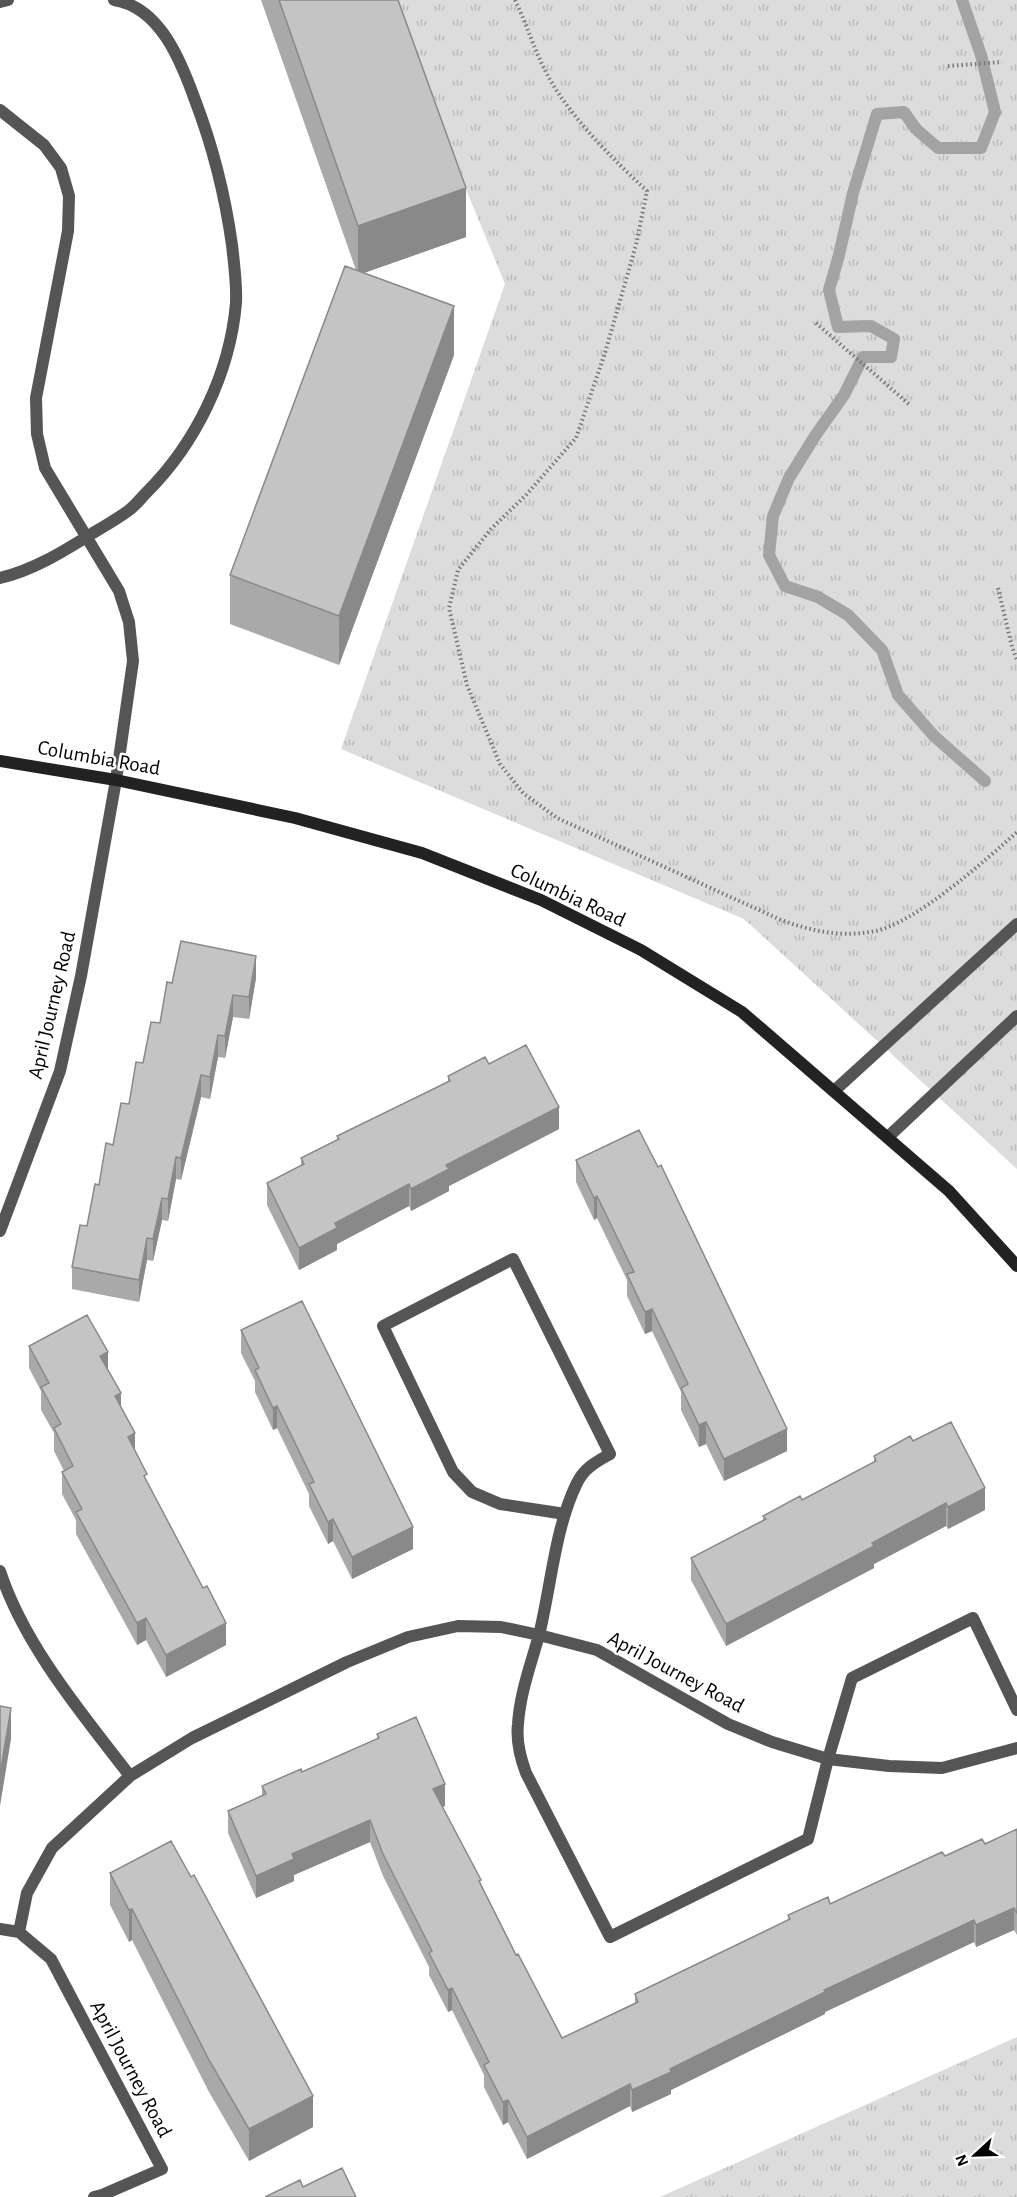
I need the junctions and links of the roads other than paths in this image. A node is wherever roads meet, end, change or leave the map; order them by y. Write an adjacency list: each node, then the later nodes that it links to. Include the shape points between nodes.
1 (8, 0): 3 (street)
2 (114, 0): 5 (street, via 145,12 184,70 208,134 227,210 236,302 223,365 190,439 166,473 129,510)
3 (0, 2)
4 (0, 110): 5 (street, April Journey Road, via 44,145 61,168 69,196 68,231 36,399 37,434 45,468)
5 (87, 537): 6 (street, via 46,561); 8 (street, April Journey Road, via 119,591 134,661)
6 (0, 578)
7 (0, 761): 8 (main road, Columbia Road)
8 (116, 780): 11 (main road, Columbia Road, via 295,818 411,850 541,900 641,950 742,1012); 13 (street, April Journey Road, via 60,1071)
9 (1017, 924): 11 (street)
10 (1017, 1016): 12 (street)
11 (834, 1091): 12 (main road, Columbia Road)
12 (888, 1137): 14 (main road, Columbia Road, via 949,1191)
13 (0, 1231)
14 (1017, 1266)
15 (565, 1514): 15 (street, via 577,1482 589,1466 610,1454 513,1259 383,1326 453,1472 472,1492 500,1504); 17 (street)
16 (0, 1572): 21 (street, via 26,1629 71,1699)
17 (539, 1635): 20 (street, April Journey Road, via 597,1650 728,1724); 20 (street, via 521,1698 519,1754 610,1937 808,1839); 21 (street, April Journey Road, via 501,1627 458,1626 408,1637 346,1662 192,1738)
18 (1017, 1710): 20 (street, via 973,1618 852,1678)
19 (1017, 1748): 20 (street, April Journey Road, via 942,1768)
20 (828, 1759)
21 (130, 1776): 23 (street, April Journey Road, via 52,1848 27,1893)
22 (0, 1929): 23 (street)
23 (20, 1932): 24 (street, April Journey Road, via 51,1959 162,2169)
24 (93, 2197)

